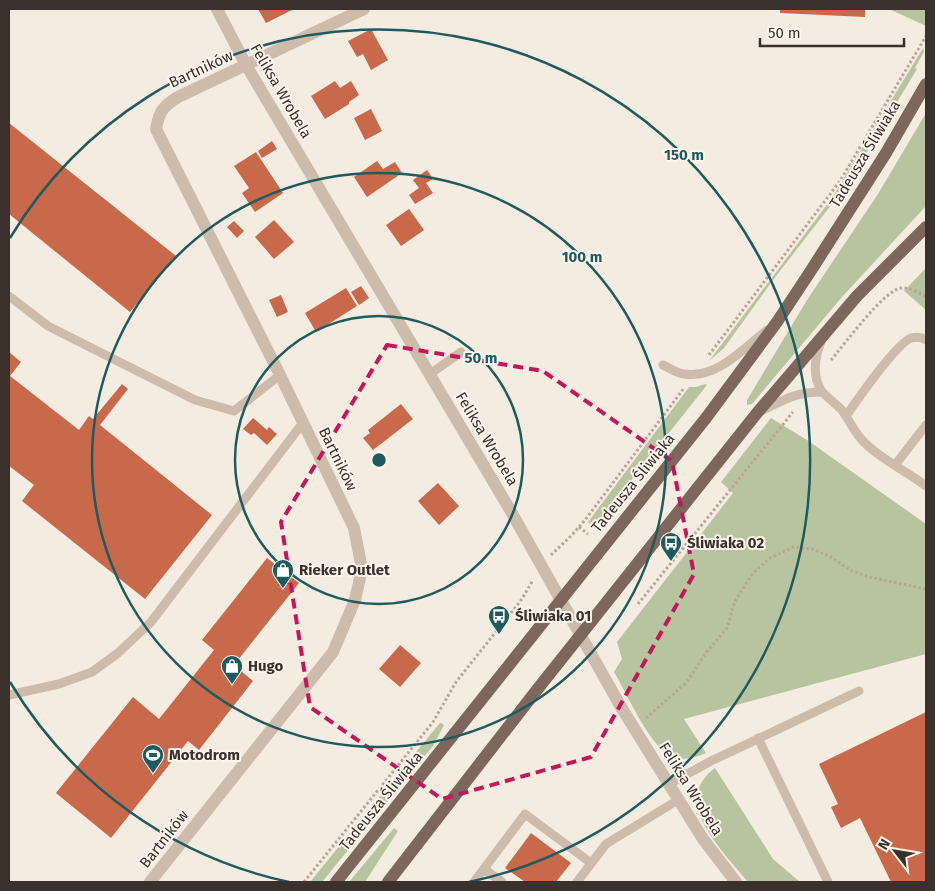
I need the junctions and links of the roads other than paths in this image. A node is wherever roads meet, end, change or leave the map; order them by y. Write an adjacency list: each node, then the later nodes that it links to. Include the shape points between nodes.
1 (217, 9): 3 (street, Feliksa Wrobela)
2 (364, 9): 3 (street, Bartników)
3 (246, 65): 12 (street, Feliksa Wrobela); 13 (street, Bartników, via 167,103 156,129)
4 (926, 84): 7 (main road, Tadeusza Śliwiaka, via 836,233)
5 (926, 227): 8 (main road, via 857,296)
6 (9, 296): 13 (lane, via 48,326 195,400 234,412)
7 (777, 322): 11 (lane, via 714,370 683,374); 21 (main road, Tadeusza Śliwiaka, via 706,418)
8 (825, 334): 14 (lane, via 817,356 816,377); 15 (main road)
9 (926, 340): 16 (lane, via 912,338 898,348)
10 (461, 352): 12 (lane)
11 (663, 364)
12 (430, 374): 21 (street, Feliksa Wrobela)
13 (280, 375): 17 (street, Bartników)
14 (822, 392): 15 (lane, via 793,395); 16 (lane)
15 (757, 413): 22 (main road)
16 (846, 416): 19 (lane, via 863,442)
17 (302, 424): 24 (lane, via 151,622 92,672 59,684); 30 (street, Bartników, via 354,528 362,568 355,600 333,652)
18 (926, 425): 19 (lane)
19 (895, 465): 20 (lane)
20 (926, 486)
21 (562, 599): 22 (street, Feliksa Wrobela); 31 (main road, Tadeusza Śliwiaka)
22 (581, 634): 26 (street, Feliksa Wrobela); 32 (main road)
23 (859, 691): 25 (lane)
24 (9, 694)
25 (758, 738): 26 (lane); 37 (lane)
26 (669, 784): 27 (street, Feliksa Wrobela)
27 (678, 800): 28 (lane, via 606,844); 36 (street, Feliksa Wrobela, via 703,840)
28 (591, 863): 29 (lane, via 525,814); 35 (lane)
29 (484, 869): 33 (lane); 34 (lane)
30 (150, 882)
31 (336, 882)
32 (388, 882)
33 (474, 882)
34 (502, 882)
35 (577, 882)
36 (736, 882)
37 (828, 882)

